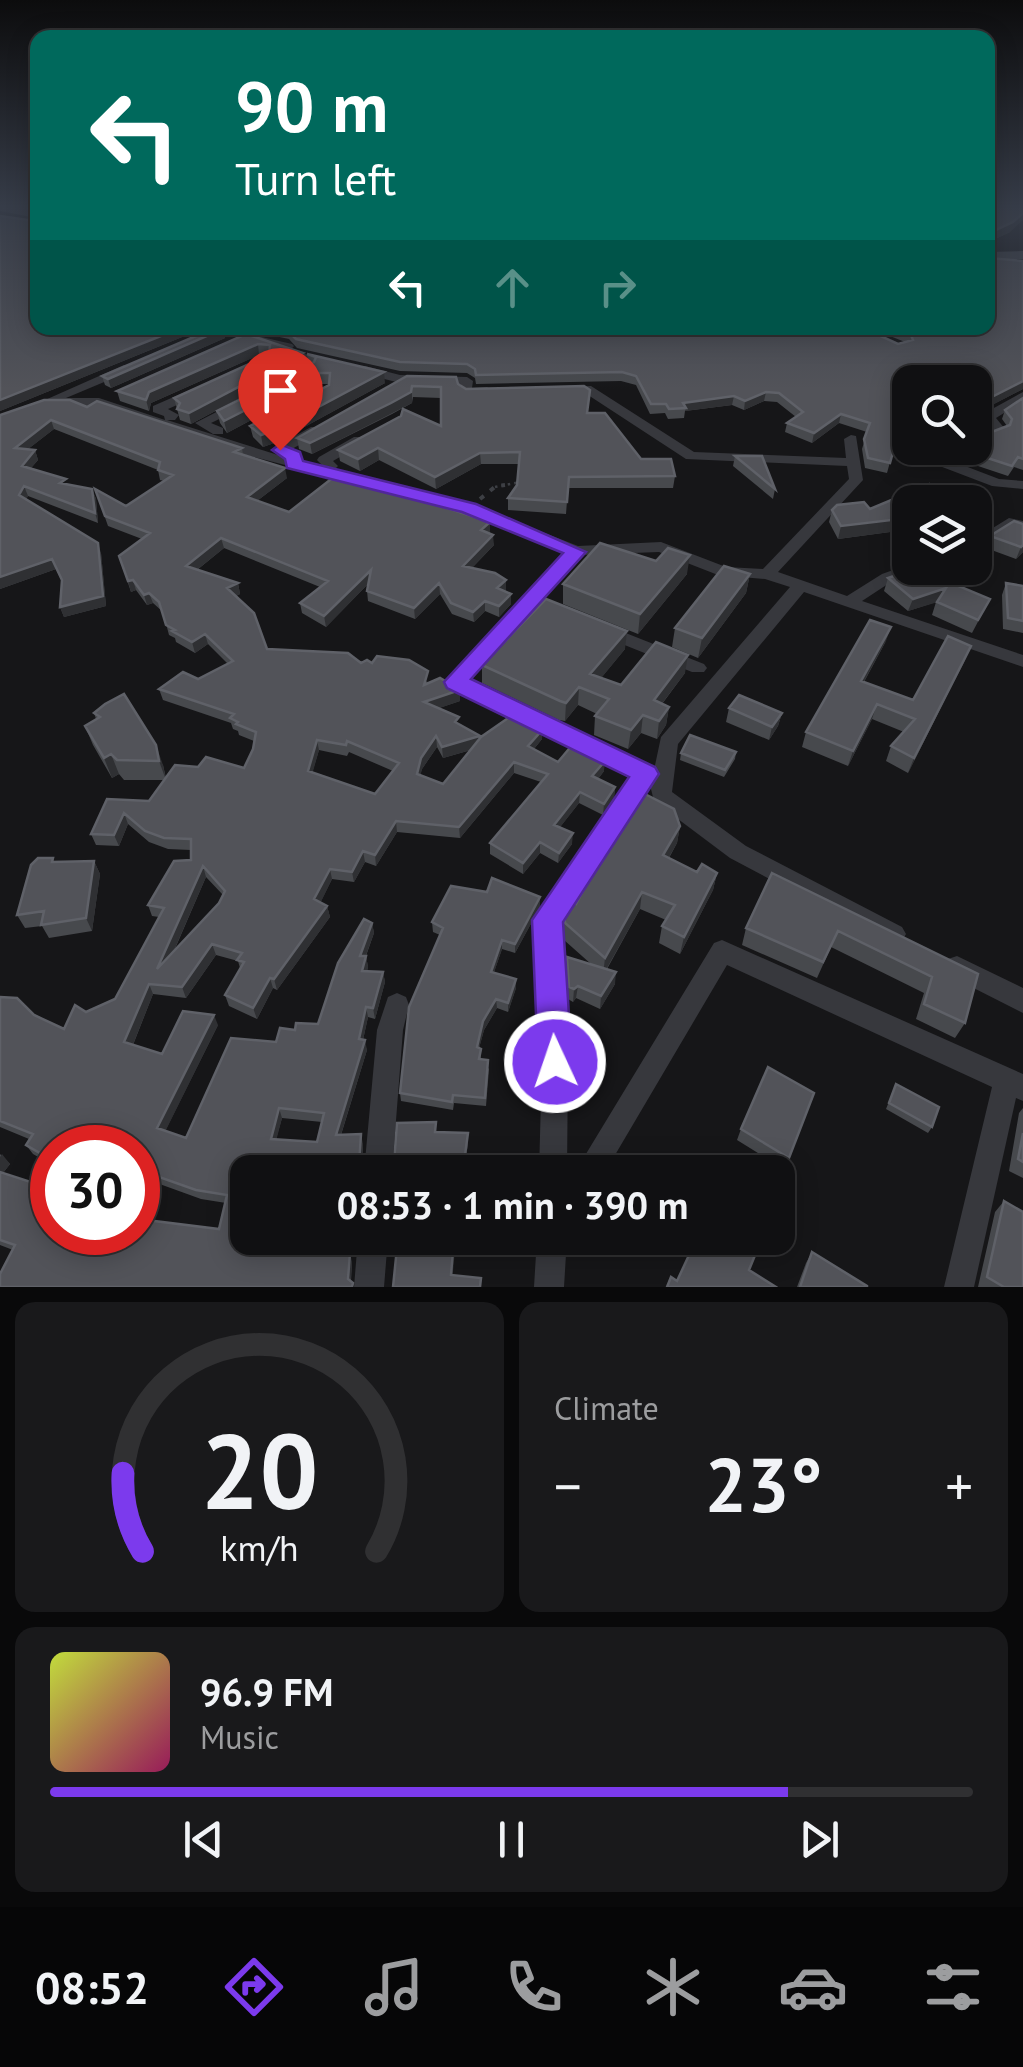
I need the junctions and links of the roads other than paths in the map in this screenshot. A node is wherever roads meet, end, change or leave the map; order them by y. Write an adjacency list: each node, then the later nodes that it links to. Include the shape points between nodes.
1 (234, 335): 2 (street)
2 (244, 338): 3 (street); 8 (street, via 400,378 466,381 466,392)
3 (226, 346)
4 (139, 362): 12 (street)
5 (400, 384): 9 (street)
6 (211, 385): 15 (street, via 157,409 174,416)
7 (553, 390): 22 (street, via 588,390 691,456)
8 (501, 391)
9 (383, 394)
10 (1023, 396): 14 (street)
11 (247, 400): 19 (street, via 201,423 220,432)
12 (46, 402): 13 (street); 15 (street, via 124,399)
13 (28, 410)
14 (992, 415)
15 (162, 422): 19 (street)
16 (332, 422): 23 (street, via 280,450 294,456)
17 (380, 428): 25 (street, via 324,460 332,466)
18 (248, 430): 21 (street, via 234,438 258,447)
19 (212, 438): 21 (street)
20 (851, 439): 22 (street)
21 (250, 452): 23 (street)
22 (853, 462): 30 (street, via 856,480)
23 (294, 464): 25 (street)
24 (950, 465): 26 (street)
25 (325, 472): 29 (street, via 469,508)
26 (1023, 485)
27 (1023, 526): 28 (street, via 1009,522)
28 (992, 534)
29 (576, 552): 30 (street, via 661,547 724,572); 37 (street, via 542,606 456,682)
30 (767, 574): 32 (street)
31 (892, 576): 33 (street)
32 (801, 586): 33 (street); 37 (street, via 668,742)
33 (852, 600): 35 (street)
34 (588, 624): 36 (street)
35 (1023, 662)
36 (698, 668)
37 (654, 778): 38 (street, via 661,795 738,852); 42 (street, via 548,920)
38 (1023, 1001)
39 (397, 1005): 41 (street)
40 (1015, 1085): 43 (street, via 722,952); 48 (street)
41 (379, 1155)
42 (553, 1155)
43 (599, 1155)
44 (372, 1255): 46 (street)
45 (551, 1255): 47 (street)
46 (369, 1287)
47 (548, 1287)
48 (959, 1287)

